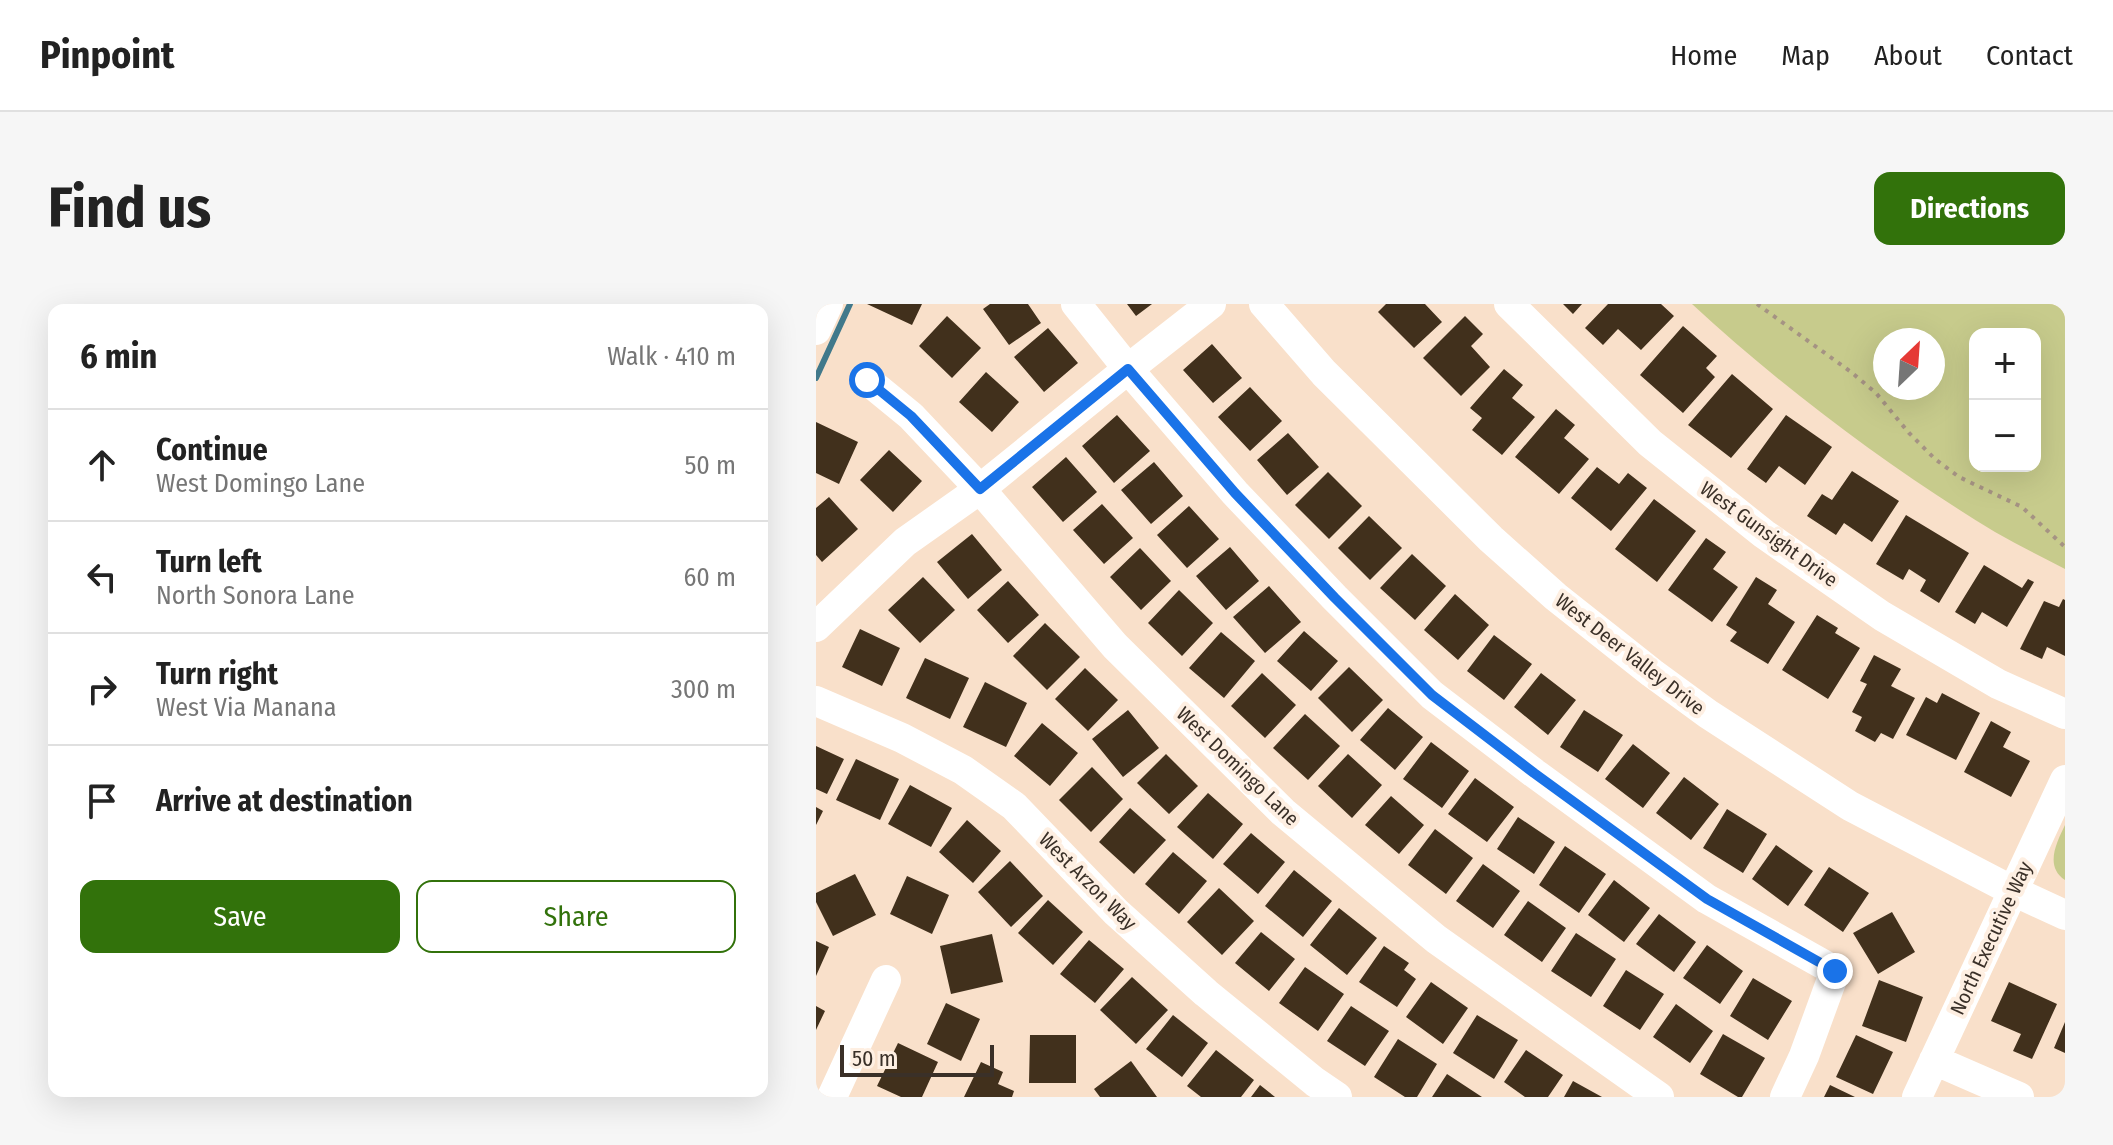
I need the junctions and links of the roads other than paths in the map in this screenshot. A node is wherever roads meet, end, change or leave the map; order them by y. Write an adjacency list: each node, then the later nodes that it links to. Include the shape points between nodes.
1 (828, 304): 6 (street)
2 (1076, 304): 7 (street)
3 (1211, 304): 7 (street)
4 (1264, 304): 14 (street, West Deer Valley Drive, via 1324,373 1491,539 1652,673 1850,806)
5 (1509, 304): 12 (street, West Gunsight Drive, via 1650,443 1764,534 1882,616 1998,684)
6 (816, 330)
7 (1128, 369): 9 (street); 21 (street, via 1235,493 1432,695 1707,899 1835,971)
8 (867, 380): 9 (street, West Domingo Lane, via 911,416)
9 (980, 489): 10 (street, via 905,542); 20 (street, West Domingo Lane, via 1115,646 1283,812 1436,939)
10 (816, 627)
11 (816, 701): 19 (street, West Arzon Way, via 914,744 1014,806 1116,912 1206,993)
12 (2065, 714)
13 (2065, 780): 14 (street, North Executive Way)
14 (2013, 891): 15 (street, West Deer Valley Drive); 17 (street, North Executive Way)
15 (2065, 915)
16 (886, 980): 18 (street)
17 (1934, 1060): 22 (street, North Executive Way); 23 (street)
18 (832, 1097)
19 (1337, 1097)
20 (1659, 1097)
21 (1785, 1097)
22 (1917, 1097)
23 (2019, 1097)

